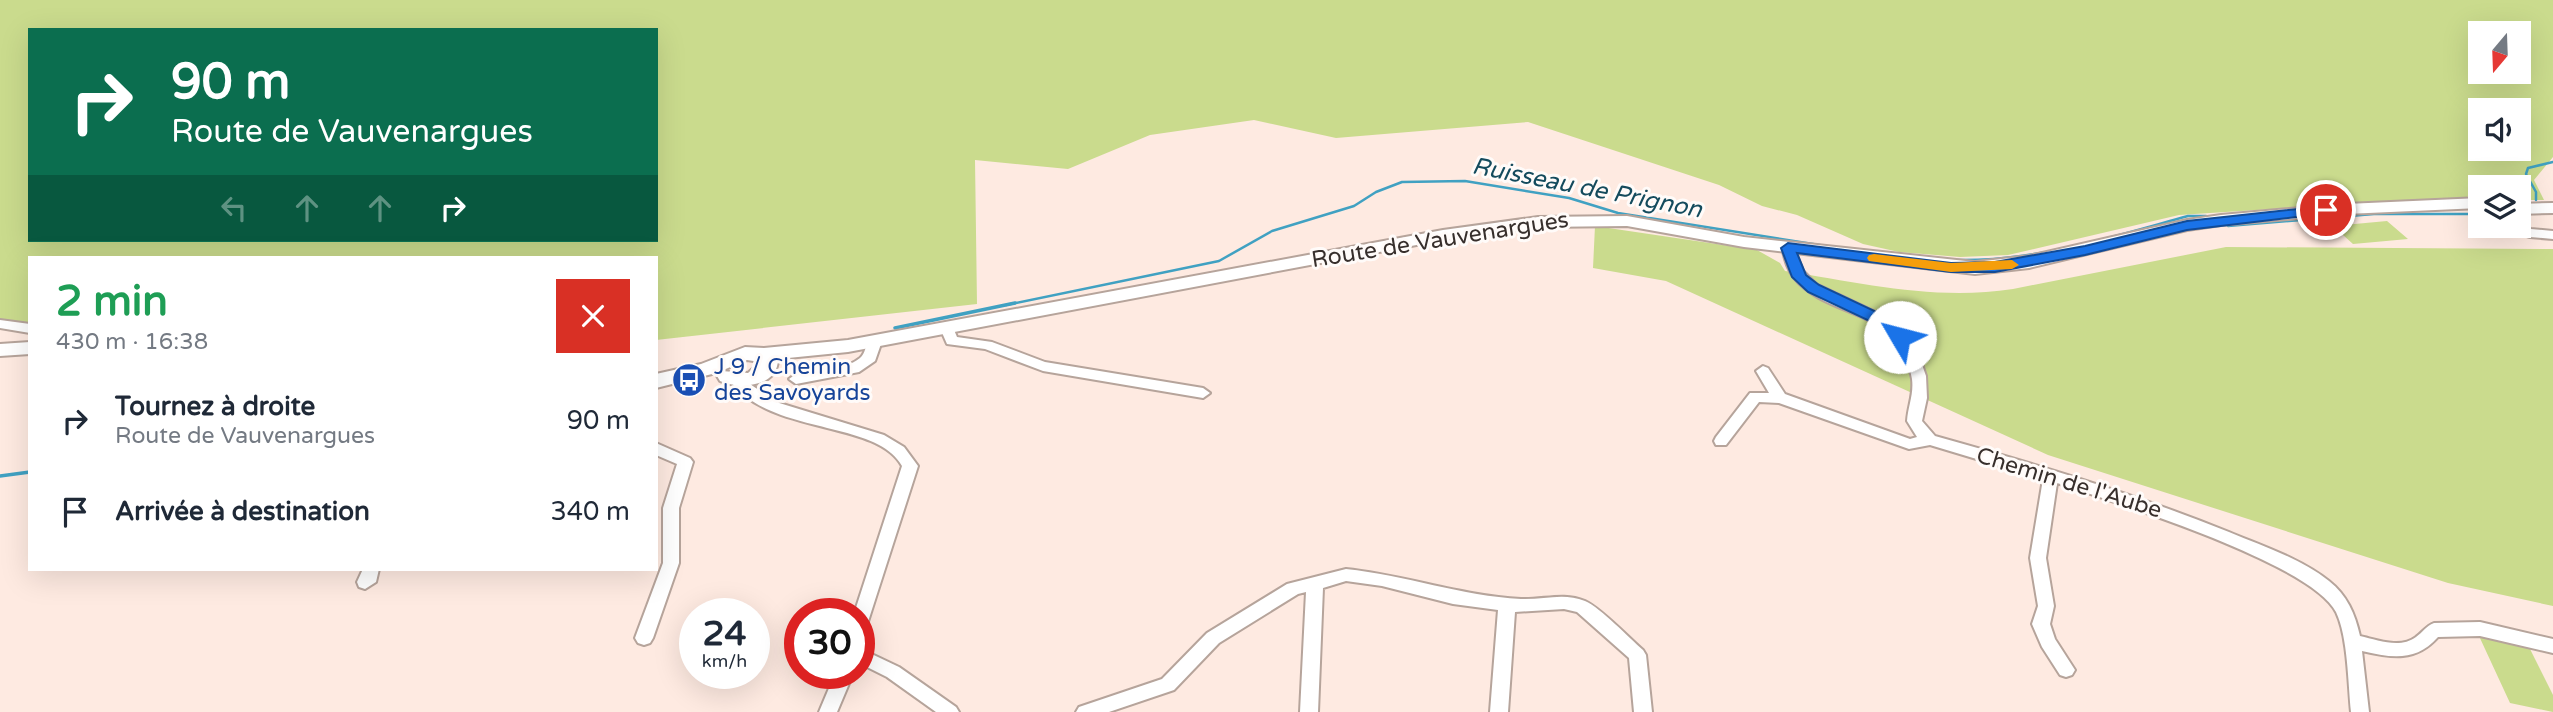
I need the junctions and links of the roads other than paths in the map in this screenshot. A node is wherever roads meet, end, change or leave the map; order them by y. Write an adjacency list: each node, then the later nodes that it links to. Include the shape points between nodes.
1 (2468, 205): 6 (main road, Route de Vauvenargues, via 2266,215 2187,225 1995,267 1951,267)
2 (2531, 205): 3 (main road)
3 (2553, 205)
4 (2531, 227): 5 (street)
5 (2548, 235)
6 (1788, 248): 8 (main road, Route de Vauvenargues, via 1632,222 1538,222 1443,235); 21 (street, via 1800,277 1813,289 1878,319 1900,337 1917,367 1920,391 1912,419)
7 (0, 324): 9 (street)
8 (947, 328): 10 (main road, Route de Vauvenargues); 18 (street, via 952,341 987,345 1043,366)
9 (28, 329)
10 (875, 341): 13 (main road, Route de Vauvenargues); 16 (street, via 870,358 854,369)
11 (28, 348): 12 (main road)
12 (0, 350)
13 (765, 365): 14 (main road, via 750,379); 14 (main road, via 745,352); 20 (street)
14 (732, 371): 17 (main road); 20 (street, via 749,395)
15 (1763, 371): 19 (street)
16 (796, 379)
17 (658, 383)
18 (1203, 393)
19 (1780, 398): 21 (street, Chemin de l'Aube, via 1909,444); 22 (street, via 1755,397)
20 (760, 401): 26 (street, via 899,449 910,466)
21 (1930, 440): 24 (street, Chemin de l'Aube)
22 (1721, 441)
23 (658, 449): 28 (street, via 685,462 671,508 671,563)
24 (2051, 474): 29 (street, Chemin de l'Aube, via 2180,518 2295,568 2342,607); 32 (street, via 2038,558 2046,606 2041,624)
25 (1315, 583): 27 (street, via 1358,576 1453,597); 36 (street, via 1293,589 1213,638 1168,685); 37 (street)
26 (868, 598)
27 (1507, 603): 38 (street); 39 (street, via 1564,602 1582,607 1637,655)
28 (644, 638)
29 (2351, 641): 30 (street, via 2404,652 2423,645 2434,630 2480,629); 40 (street, Chemin de l'Aube)
30 (2553, 646)
31 (875, 663): 35 (street)
32 (2066, 670)
33 (838, 689): 34 (street)
34 (828, 712)
35 (950, 712)
36 (1085, 712)
37 (1308, 712)
38 (1499, 712)
39 (1643, 712)
40 (2360, 712)

